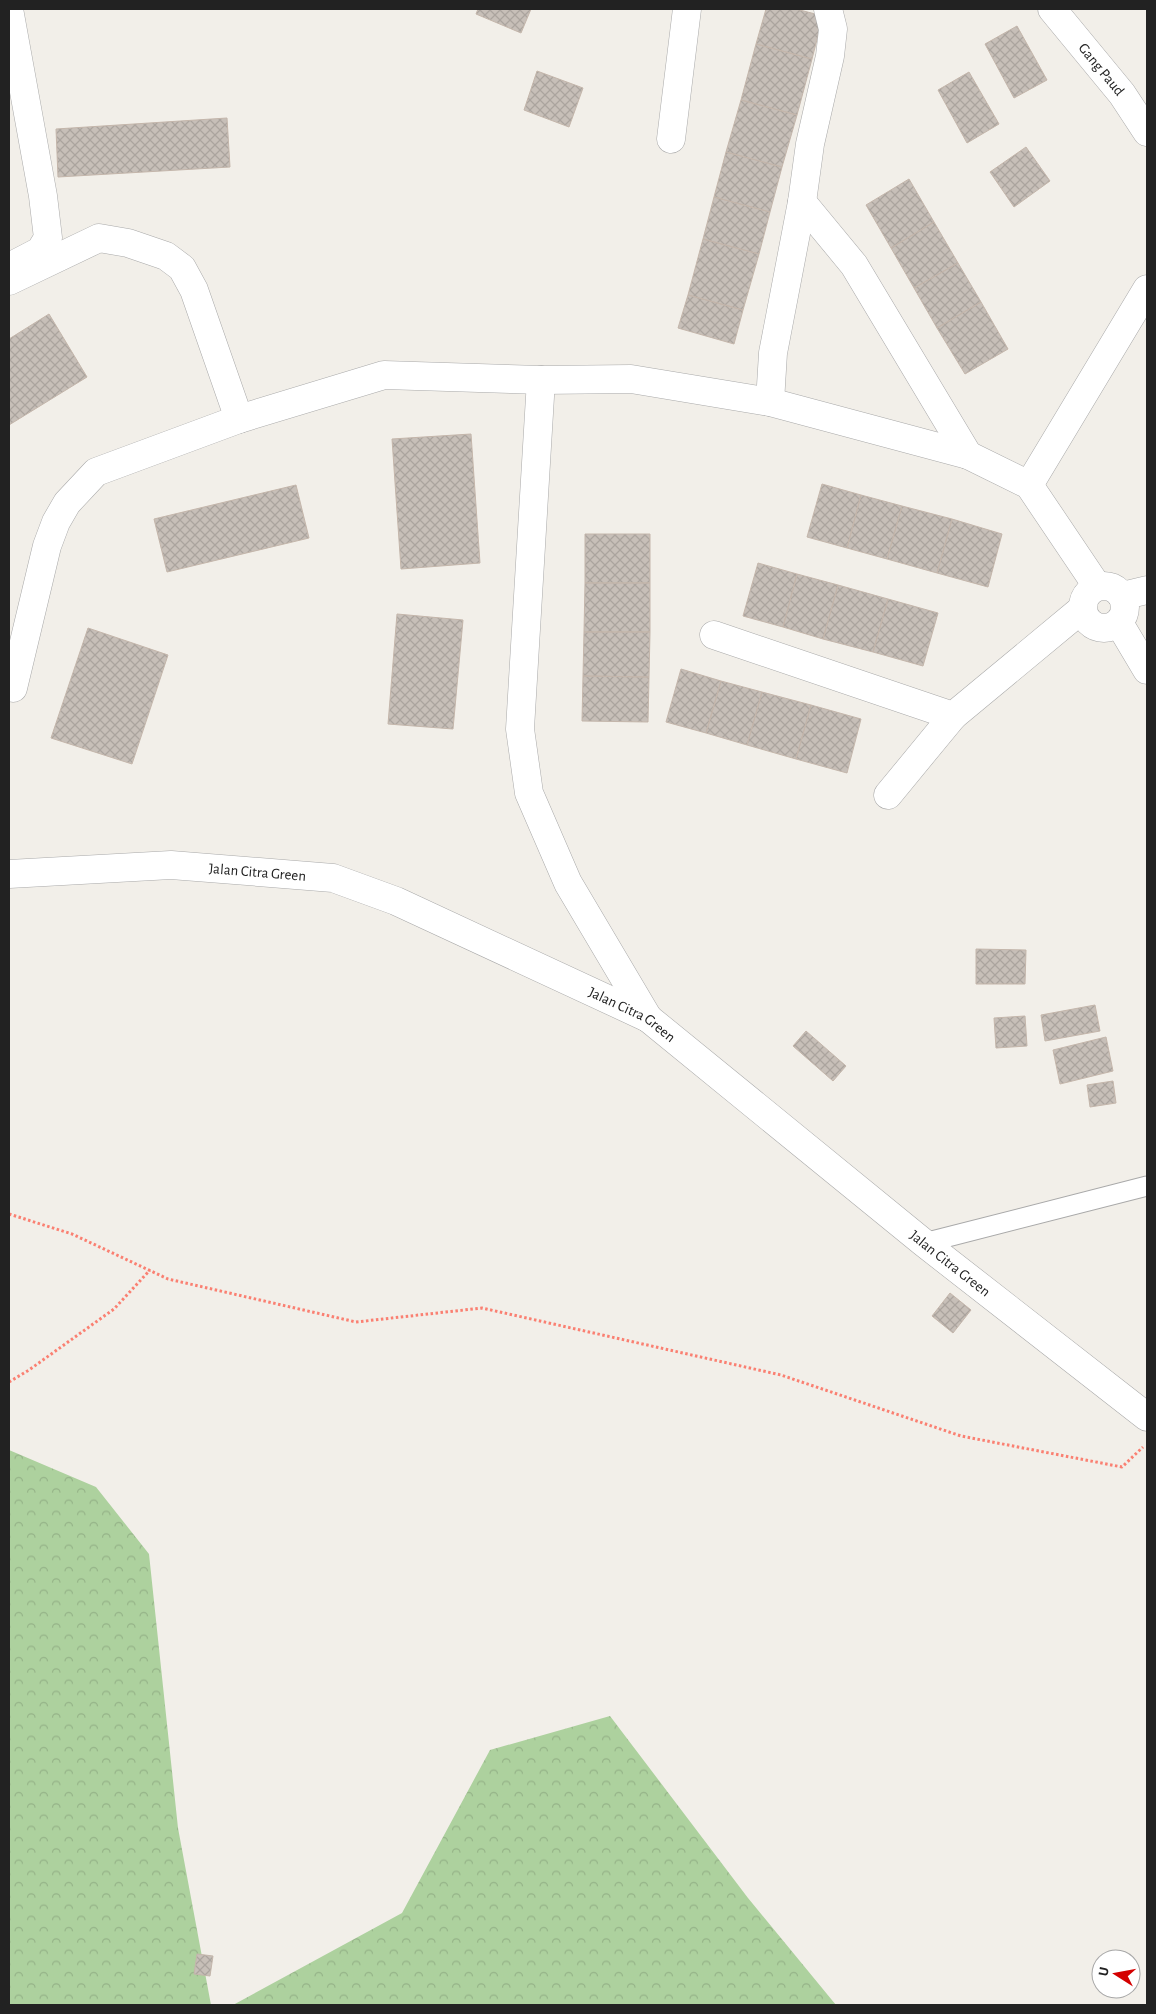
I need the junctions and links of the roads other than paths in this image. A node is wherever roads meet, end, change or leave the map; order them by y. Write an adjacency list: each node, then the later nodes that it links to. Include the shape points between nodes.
1 (9, 9): 8 (street, via 48,238 40,250)
2 (687, 9): 6 (street)
3 (828, 9): 7 (street, via 833,29 830,56 810,144)
4 (1052, 9): 5 (street, Gang Paud, via 1122,94)
5 (1147, 132)
6 (671, 138)
7 (802, 202): 12 (street, via 773,353); 14 (street, via 854,265)
8 (9, 266)
9 (9, 280): 13 (street, via 99,238 166,256 182,268 194,290)
10 (1147, 289): 15 (street)
11 (540, 380): 12 (street, via 631,379); 13 (street, via 384,375); 26 (street, via 520,729 529,793 568,883)
12 (770, 402): 14 (street)
13 (239, 419): 22 (street, via 96,472 68,503 47,546)
14 (968, 455): 15 (street)
15 (1028, 485): 16 (street)
16 (1097, 586): 17 (street); 18 (street, via 1089,591)
17 (1135, 593): 19 (street)
18 (1082, 609): 19 (street, via 1085,618 1100,629); 23 (street)
19 (1119, 623): 21 (street)
20 (714, 634): 23 (street)
21 (1147, 670)
22 (13, 688)
23 (953, 716): 24 (street)
24 (888, 795)
25 (9, 874): 26 (street, Jalan Citra Green, via 171,865 333,878 396,901)
26 (648, 1018): 28 (street, Jalan Citra Green)
27 (1147, 1186): 28 (lane)
28 (924, 1243): 29 (street, Jalan Citra Green)
29 (1147, 1417)

